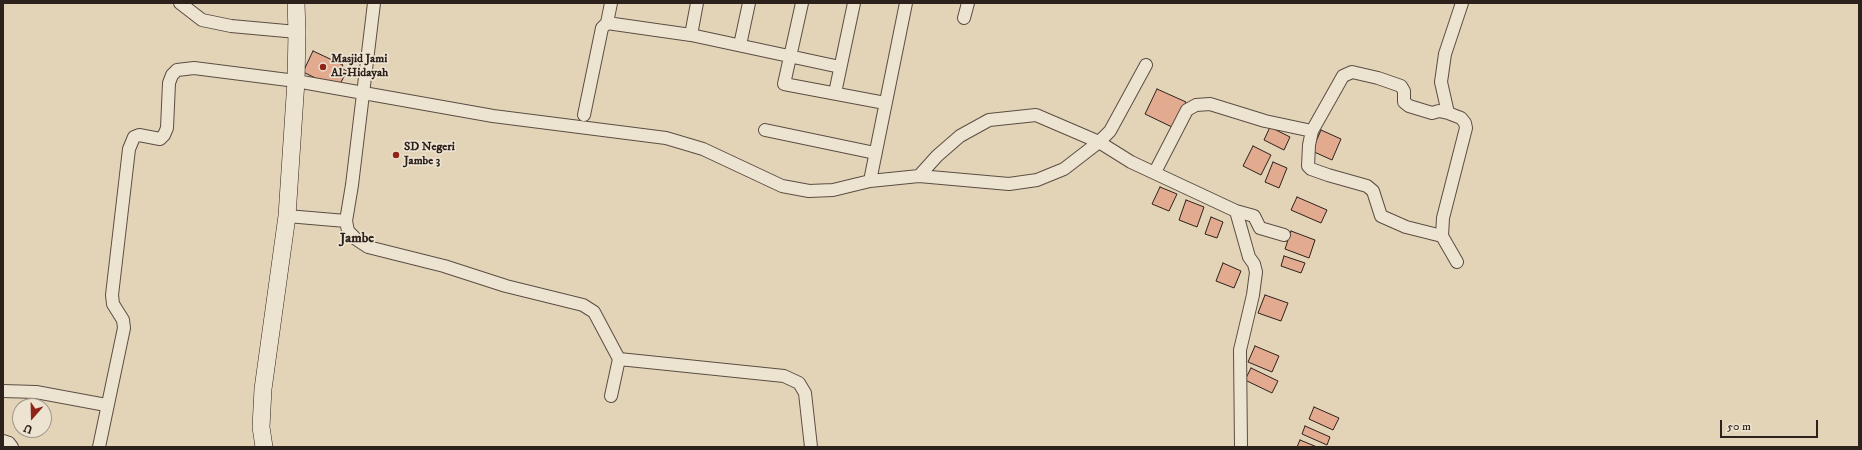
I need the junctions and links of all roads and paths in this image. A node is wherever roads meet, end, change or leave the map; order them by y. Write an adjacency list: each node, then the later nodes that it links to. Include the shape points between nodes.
1 (180, 3): 14 (street, via 202,20 231,26)
2 (296, 3): 14 (street)
3 (374, 3): 22 (street)
4 (611, 3): 13 (street)
5 (697, 3): 15 (street)
6 (749, 3): 16 (street)
7 (802, 3): 17 (street)
8 (854, 3): 19 (street)
9 (906, 3): 23 (street)
10 (968, 3): 12 (street)
11 (1462, 3): 24 (street, via 1445,54 1441,82)
12 (964, 18)
13 (607, 23): 15 (street); 25 (street, via 602,28)
14 (297, 32): 20 (street)
15 (691, 36): 16 (street)
16 (740, 45): 17 (street)
17 (790, 56): 19 (street); 21 (street, via 784,84)
18 (1146, 66): 28 (street, via 1110,131)
19 (840, 67): 21 (street)
20 (296, 81): 22 (street); 34 (street); 42 (street, via 194,68 177,70 169,83 167,128 164,135 160,139 134,137 129,149 112,295 113,304 123,320 124,328)
21 (835, 93): 23 (street)
22 (362, 94): 32 (street, via 493,116 666,138 703,148 782,186 809,191 832,190); 35 (street)
23 (885, 103): 29 (street)
24 (1448, 113): 27 (street, via 1409,106 1404,102 1404,91 1401,86 1352,72 1343,76 1337,84); 37 (street, via 1461,118 1466,128 1443,218)
25 (584, 115)
26 (765, 130): 29 (street)
27 (1312, 131): 30 (street, via 1265,121 1210,104 1196,105 1187,110); 37 (street, via 1307,162 1311,169 1367,186 1373,191 1381,216 1406,227)
28 (1099, 142): 30 (street, via 1131,162); 31 (street, via 1064,169 1037,180 1009,184); 31 (street, via 1036,115 988,120 960,136)
29 (874, 153): 32 (street)
30 (1155, 172): 33 (street)
31 (919, 176): 32 (street)
32 (870, 180)
33 (1236, 211): 36 (street, via 1256,217 1260,228); 48 (street, via 1256,272 1240,350)
34 (286, 216): 35 (street); 46 (street, via 263,389 261,427)
35 (346, 221): 39 (street, via 348,231 356,240 368,246 506,286 583,305 594,312)
36 (1284, 235)
37 (1442, 236): 38 (street)
38 (1457, 262)
39 (619, 359): 41 (street); 47 (street, via 784,376 799,383 804,393)
40 (3, 391): 42 (street, via 36,392)
41 (611, 396)
42 (106, 405): 45 (street)
43 (3, 441): 44 (street)
44 (12, 447)
45 (98, 447)
46 (264, 447)
47 (811, 447)
48 (1241, 447)

